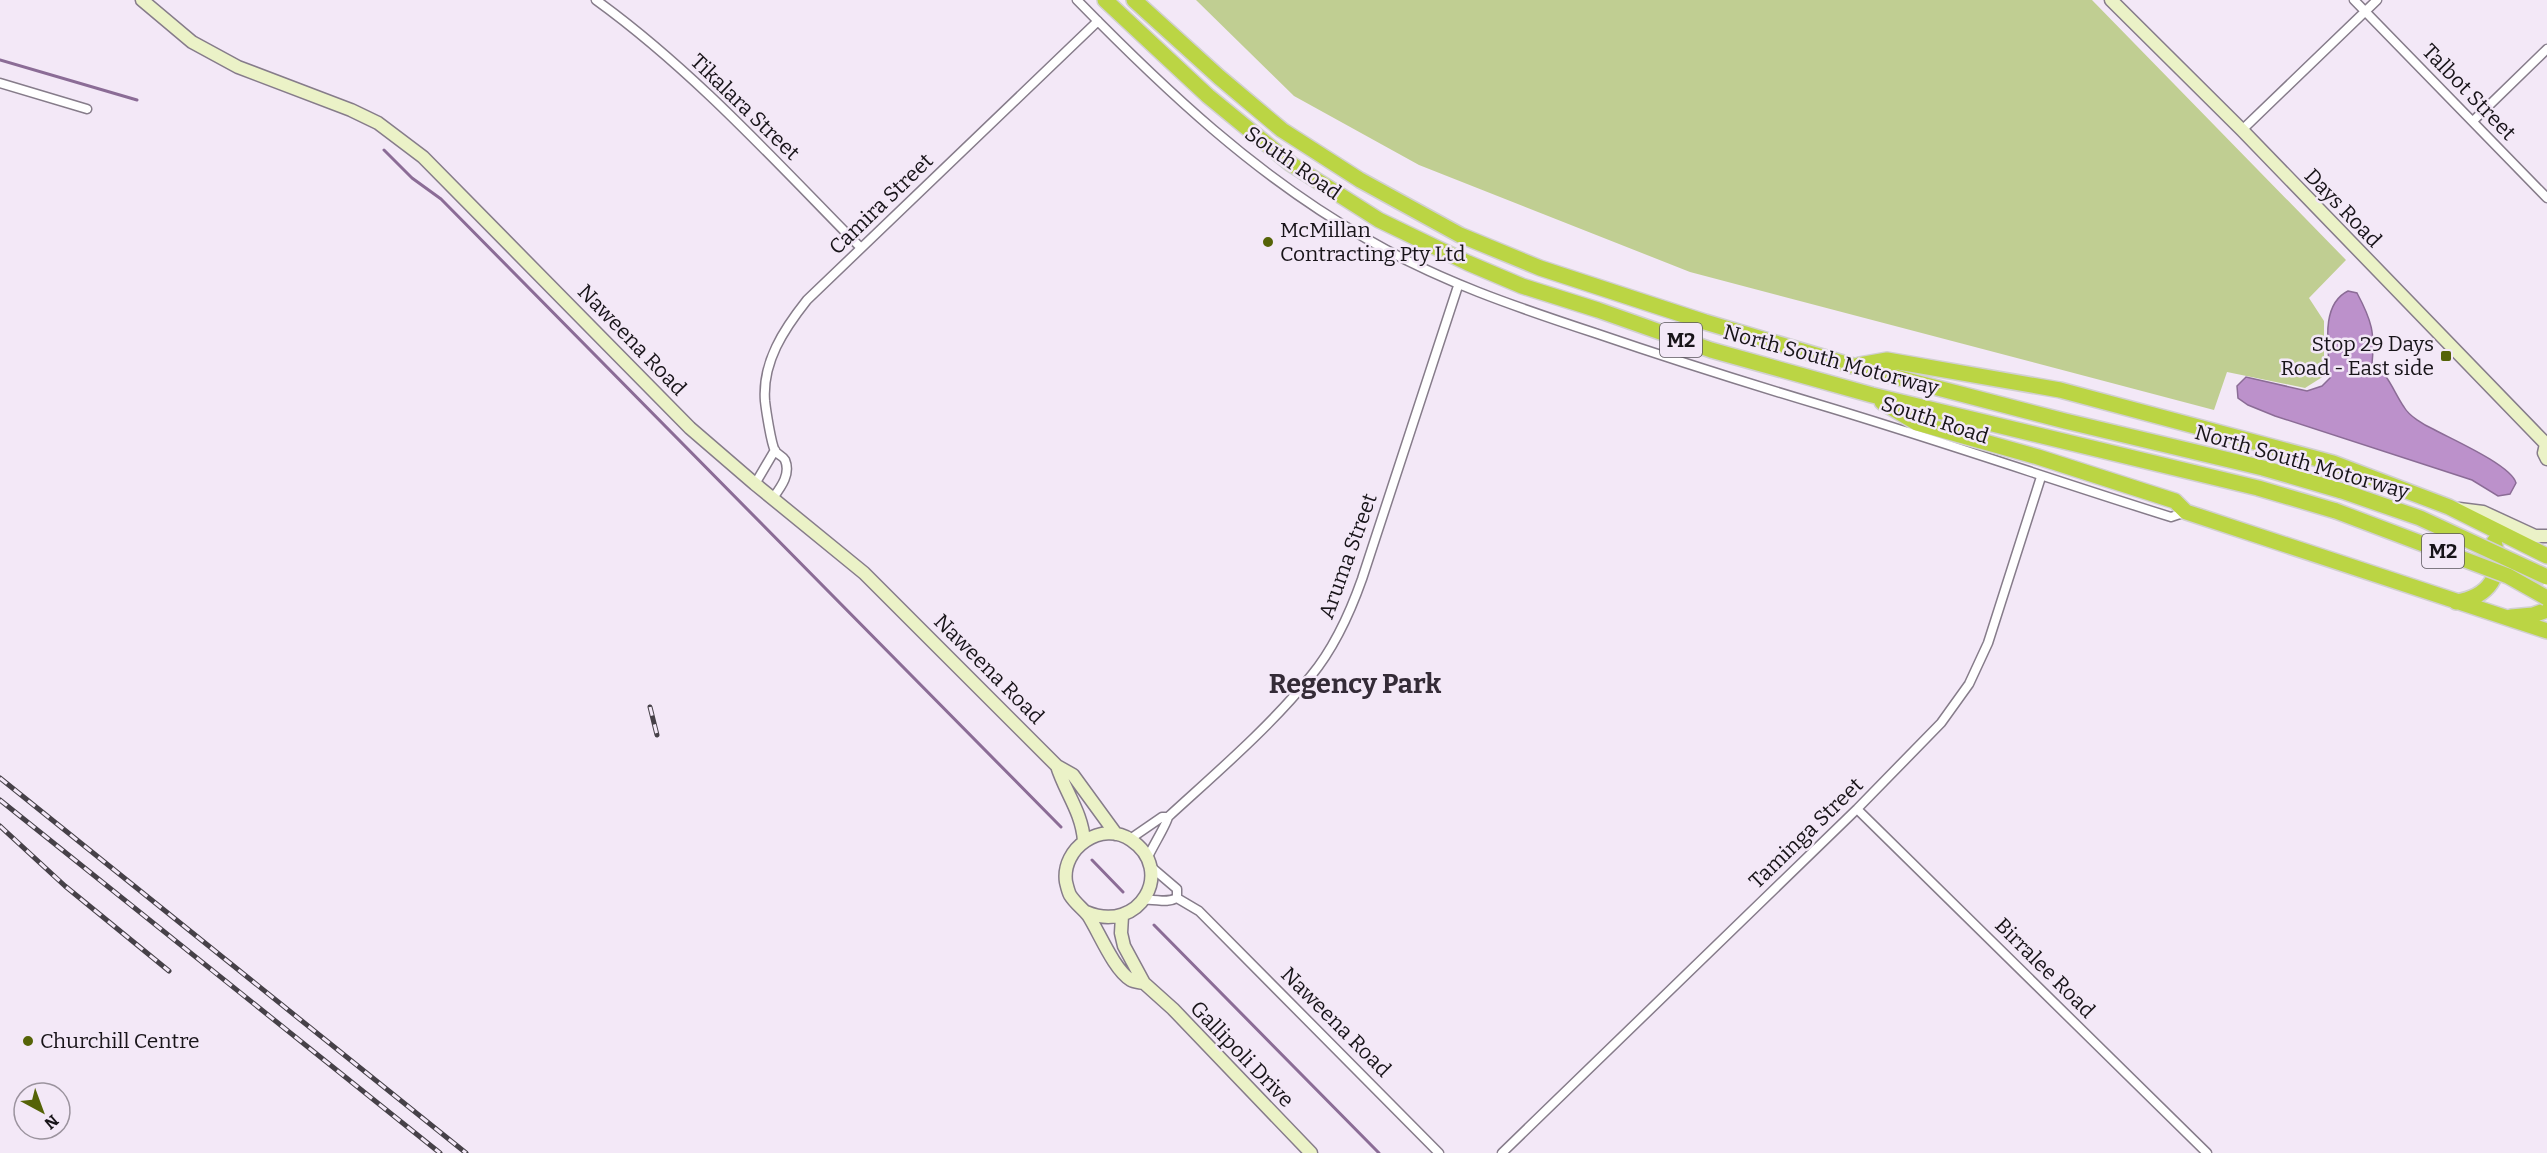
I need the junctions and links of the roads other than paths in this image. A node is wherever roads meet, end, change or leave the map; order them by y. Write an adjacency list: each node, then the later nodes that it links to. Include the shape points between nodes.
1 (142, 0): 25 (street, Naweena Road, via 192,42 238,68 351,110 400,138 448,180 690,428)
2 (596, 0): 17 (street, Tikalara Street, via 711,96)
3 (1077, 0): 10 (street, South Road)
4 (1105, 0): 20 (highway, North South Motorway / M2, via 1208,96 1291,164 1379,220 1522,286 1711,351)
5 (1134, 0): 19 (highway, North South Motorway / M2, via 1282,129 1360,180 1460,235 1551,271)
6 (2111, 0): 15 (street, Days Road)
7 (2354, 0): 9 (street, Talbot Street)
8 (2377, 0): 9 (street)
9 (2365, 12): 14 (street, Talbot Street); 15 (street)
10 (1098, 21): 17 (street, Camira Street); 18 (street, South Road, via 1239,153 1366,239)
11 (2547, 49): 14 (street)
12 (0, 83): 13 (street)
13 (87, 109)
14 (2473, 121): 16 (street, Talbot Street)
15 (2242, 130): 21 (street, Days Road)
16 (2547, 198)
17 (861, 248): 22 (street, Camira Street, via 807,300 786,326 772,354 765,400)
18 (1458, 286): 24 (street, South Road); 39 (street, Aruma Street, via 1353,605 1336,638 1312,675 1280,711)
19 (1853, 366): 27 (highway, via 1887,360 2060,390 2314,458); 32 (highway, North South Motorway / M2, bridge, via 2342,491 2420,518)
20 (1872, 395): 28 (highway, via 1917,423 2175,501); 33 (highway, North South Motorway / M2, bridge, via 2258,488 2336,511 2508,576)
21 (2546, 445): 23 (street, Days Road)
22 (775, 450): 25 (street); 26 (street, Camira Street, via 787,467 784,482)
23 (2547, 459)
24 (2041, 477): 28 (street, South Road, via 2171,518); 38 (street, Taminga Street, via 1988,643 1969,684 1941,723)
25 (755, 484): 26 (street, Naweena Road)
26 (773, 498): 37 (street, Naweena Road, via 864,573)
27 (2449, 507): 29 (highway); 30 (street, via 2483,512 2535,536)
28 (2186, 512): 34 (highway, South Road)
29 (2484, 526): 31 (highway); 34 (highway, via 2494,541 2497,570 2482,594)
30 (2547, 536)
31 (2547, 556)
32 (2547, 577)
33 (2547, 598)
34 (2456, 602): 35 (highway, via 2508,617); 36 (highway, South Road)
35 (2547, 610)
36 (2547, 631)
37 (1057, 766): 40 (street, Naweena Road, via 1073,775); 42 (street, Naweena Road, via 1080,817)
38 (1857, 809): 51 (street, Taminga Street); 52 (street, Birralee Road)
39 (1168, 817): 41 (street, Aruma Street, via 1162,817); 43 (street, Aruma Street, via 1168,823 1154,841)
40 (1116, 834): 41 (street); 42 (street)
41 (1130, 839): 43 (street)
42 (1084, 841): 46 (street, via 1071,856 1066,881 1076,904)
43 (1148, 862): 44 (street, Naweena Road, via 1177,889); 45 (street, via 1150,883)
44 (1177, 898): 45 (street, via 1168,902); 50 (street, Naweena Road, via 1199,911)
45 (1143, 900): 47 (street)
46 (1086, 912): 47 (street, via 1097,917); 48 (street, Gallipoli Drive, via 1115,962 1131,980)
47 (1122, 916): 48 (street, Gallipoli Drive, via 1124,946)
48 (1144, 983): 49 (street, Gallipoli Drive)
49 (1311, 1153)
50 (1439, 1153)
51 (1502, 1153)
52 (2207, 1153)

